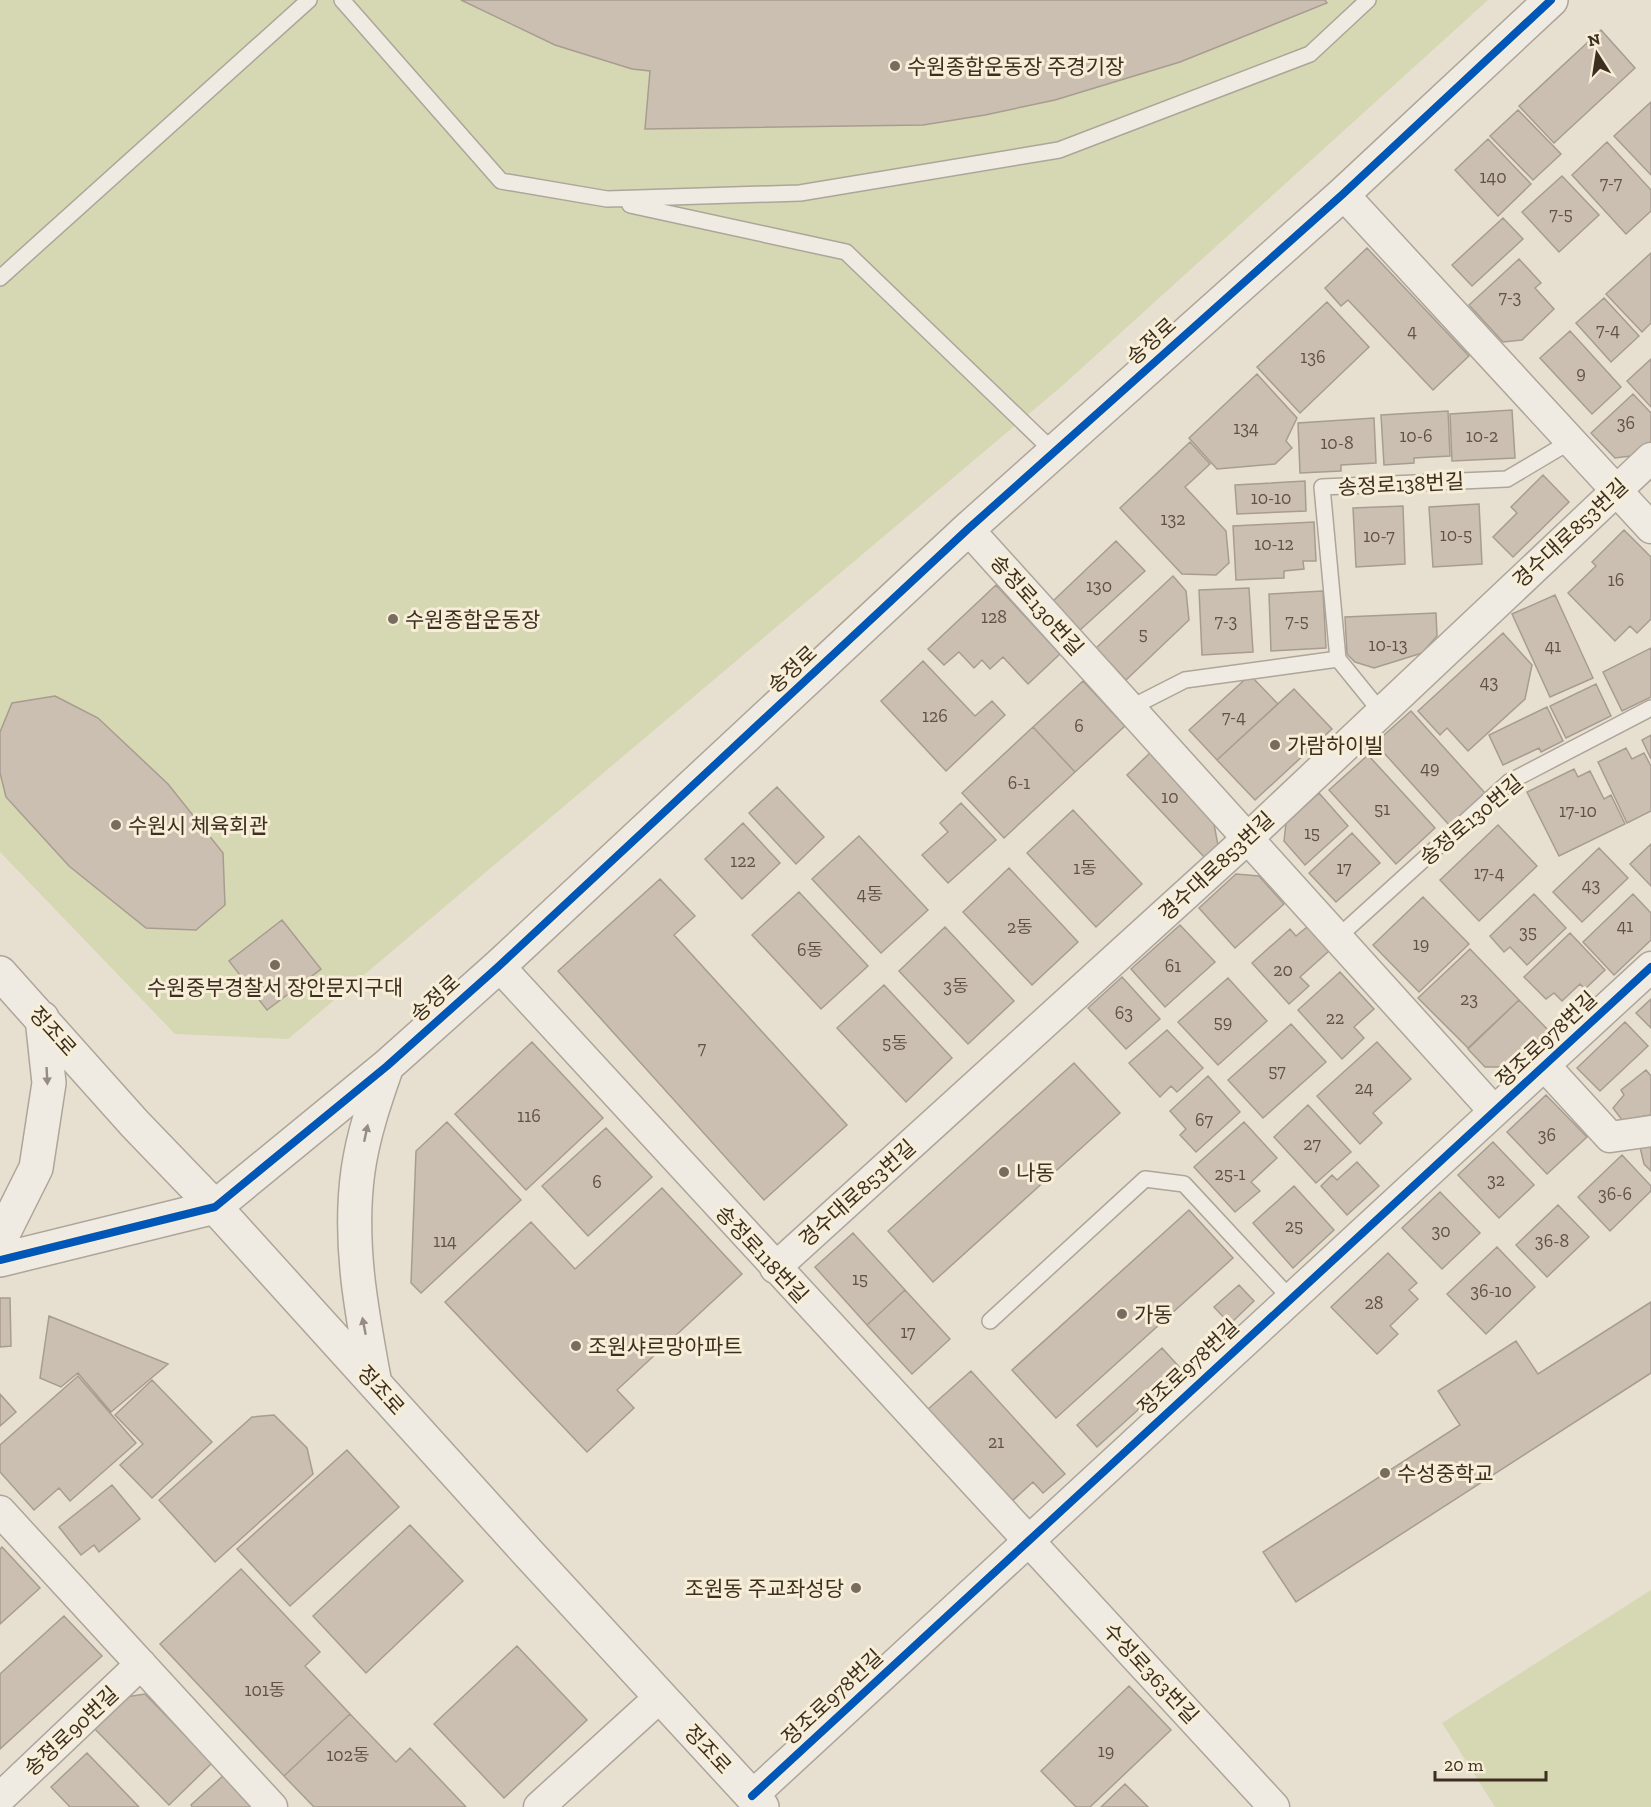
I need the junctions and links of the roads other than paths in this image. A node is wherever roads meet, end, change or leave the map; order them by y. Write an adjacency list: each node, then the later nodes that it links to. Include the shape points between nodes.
1 (309, 0): 7 (lane)
2 (342, 0): 6 (lane, via 501,181)
3 (1368, 0): 6 (lane, via 1310,54 1059,150 800,193)
4 (1551, 0): 5 (street, 송정로)
5 (1343, 194): 8 (street); 9 (street, 송정로)
6 (607, 199): 9 (lane, via 846,252)
7 (0, 278)
8 (1571, 441): 11 (street); 14 (lane, 송정로138번길, via 1507,479 1322,487)
9 (1054, 452): 13 (street, 송정로)
10 (1651, 458): 11 (street, 경수대로853번길)
11 (1616, 489): 12 (street); 17 (street, 경수대로853번길)
12 (1651, 528)
13 (968, 529): 15 (street, 송정로130번길); 20 (street, 송정로)
14 (1338, 659): 15 (lane, via 1185,680); 17 (lane)
15 (1130, 708): 18 (street, 송정로130번길)
16 (1651, 708): 19 (lane, 송정로130번길, via 1509,782)
17 (1381, 712): 18 (street, 경수대로853번길)
18 (1248, 838): 19 (street, 송정로130번길); 31 (street, 경수대로853번길)
19 (1338, 937): 26 (street, 송정로130번길)
20 (499, 966): 25 (street, 송정로); 31 (street, 송정로118번길)
21 (1651, 967): 24 (street, 정조로978번길)
22 (0, 973): 23 (street, 정조로)
23 (42, 1018): 28 (street, 정조로); 29 (street, one-way to 29, via 49,1083 36,1168)
24 (1544, 1065): 26 (street, 정조로978번길); 27 (street, 정조로978번길, via 1610,1137)
25 (387, 1066): 28 (street, 송정로); 34 (street, one-way to 25, via 359,1300 354,1233 358,1171 370,1113)
26 (1494, 1111): 32 (street, 정조로978번길)
27 (1651, 1131)
28 (215, 1207): 30 (street, 송정로); 34 (street, 정조로)
29 (0, 1240)
30 (0, 1260)
31 (775, 1268): 36 (street, 송정로118번길)
32 (1290, 1298): 33 (lane, via 1184,1184 1145,1179); 36 (street, 정조로978번길)
33 (990, 1321)
34 (375, 1384): 38 (street, 정조로)
35 (0, 1511): 37 (street)
36 (1027, 1540): 40 (street, 정조로978번길); 43 (street, 수성로363번길)
37 (141, 1664): 39 (street, 송정로90번길); 41 (street)
38 (660, 1697): 40 (street, 정조로); 42 (street)
39 (0, 1798)
40 (757, 1801)
41 (272, 1807)
42 (539, 1807)
43 (1274, 1807)

